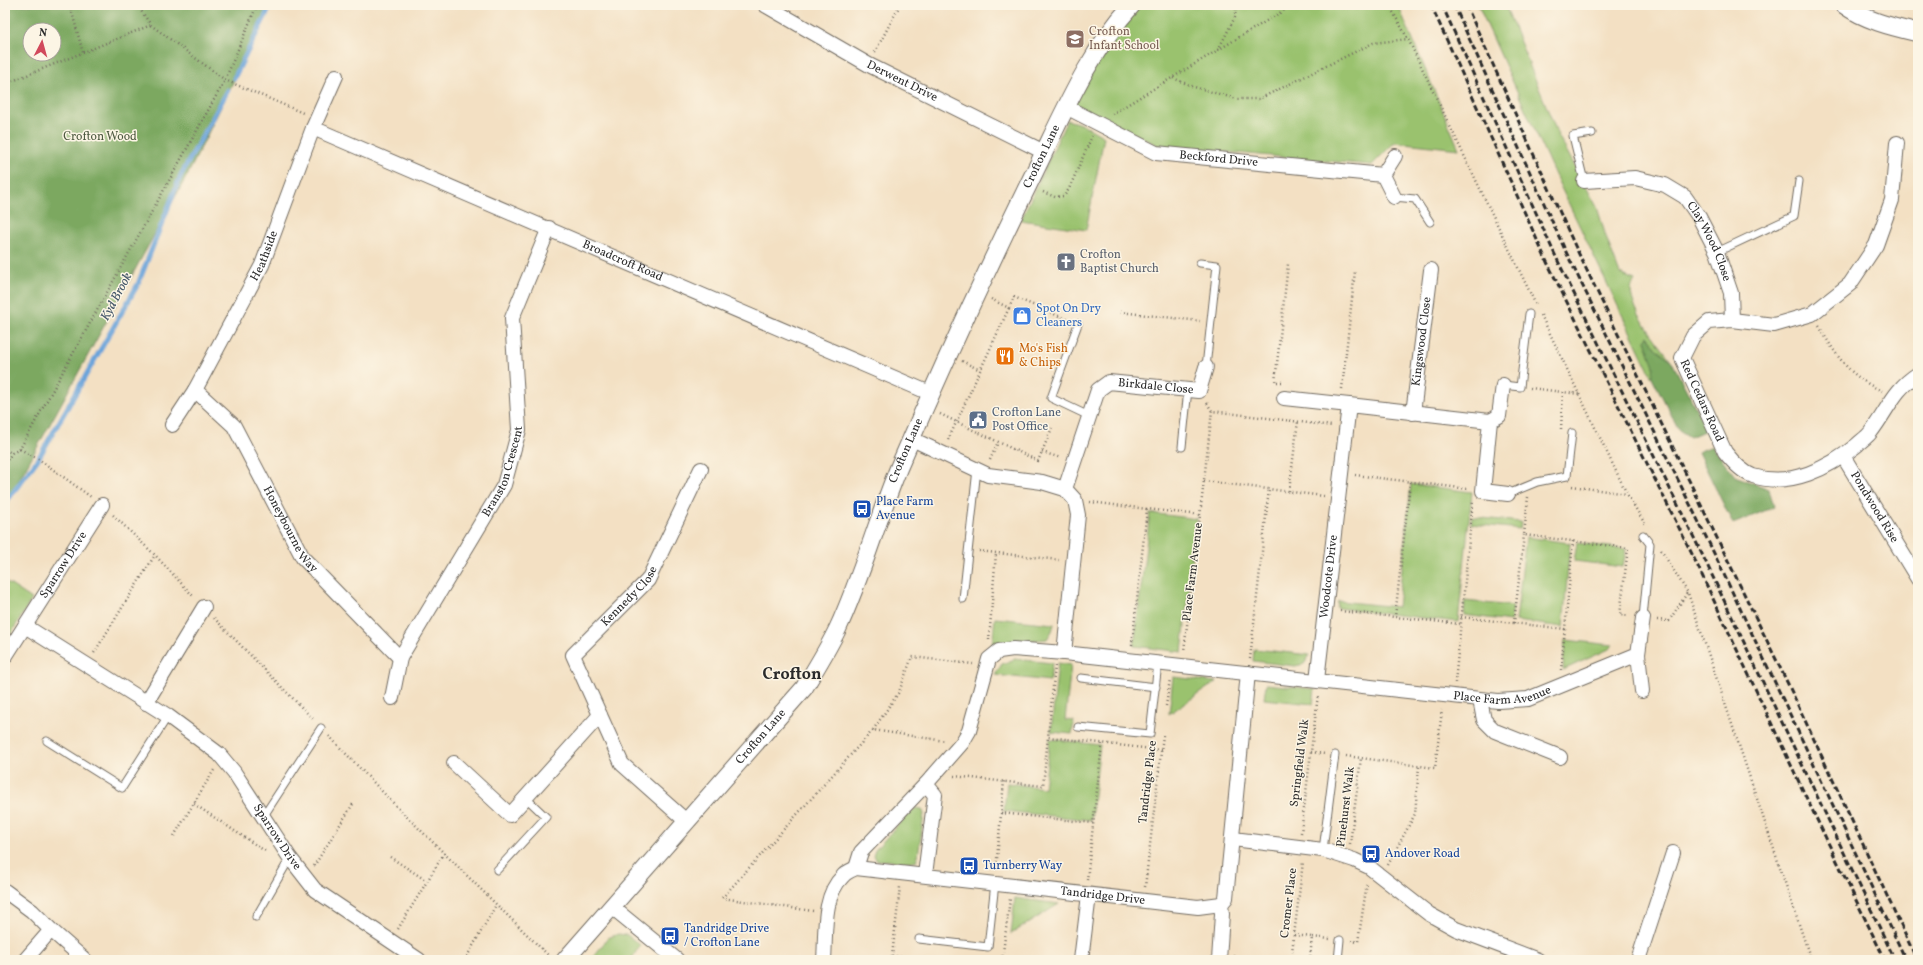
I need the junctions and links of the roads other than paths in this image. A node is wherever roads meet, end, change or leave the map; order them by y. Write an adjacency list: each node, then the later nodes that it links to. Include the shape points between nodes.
1 (765, 5): 10 (street, Derwent Drive, via 869,65)
2 (1132, 5): 6 (street, Crofton Lane, via 1096,52)
3 (1844, 5): 4 (street, via 1854,12 1887,25)
4 (1918, 33)
5 (336, 76): 7 (street, Heathside)
6 (1066, 106): 10 (street, Crofton Lane); 12 (street, Beckford Drive, via 1156,153)
7 (315, 123): 17 (street, Broadcroft Road); 27 (street, Heathside, via 262,265)
8 (1592, 133): 13 (lane, via 1573,136)
9 (1897, 143): 22 (street, Red Cedars Road, via 1892,200 1876,245 1850,284 1812,314 1774,325)
10 (1044, 152): 30 (street, Crofton Lane)
11 (1395, 156): 12 (street)
12 (1383, 175): 15 (street)
13 (1584, 181): 18 (street, Clay Wood Close, via 1635,178 1665,185 1685,197 1699,217)
14 (1799, 181): 18 (lane, via 1794,216)
15 (1394, 197): 16 (lane, via 1415,198)
16 (1430, 222)
17 (549, 228): 30 (street, Broadcroft Road); 54 (street, Branston Crescent, via 512,318 519,430 504,485)
18 (1717, 252): 22 (street, Clay Wood Close, via 1731,293)
19 (1200, 263): 24 (lane, via 1217,265)
20 (1431, 270): 32 (street, Kingswood Close)
21 (1529, 314): 26 (lane, via 1520,387)
22 (1732, 320): 39 (street, Red Cedars Road, via 1709,322 1693,336 1682,358 1725,452 1735,464 1752,476 1771,479 1792,479 1813,472)
23 (1078, 324): 33 (lane, via 1051,398)
24 (1206, 367): 28 (street, Birkdale Close)
25 (1918, 374): 39 (street, Red Cedars Road, via 1904,383 1870,434)
26 (1503, 385): 34 (street, via 1499,416)
27 (195, 390): 35 (street, Heathside); 54 (street, Honeybourne Way, via 234,426 303,558)
28 (1194, 390): 33 (street, Birkdale Close, via 1109,382 1098,390); 38 (lane)
29 (1284, 398): 31 (street)
30 (929, 400): 37 (street, Crofton Lane)
31 (1345, 404): 32 (street); 58 (street, Woodcote Drive, via 1347,428)
32 (1413, 413): 34 (street)
33 (1089, 416): 42 (street, Birkdale Close)
34 (1490, 421): 43 (street, via 1478,491)
35 (172, 425)
36 (1572, 433): 43 (lane, via 1567,476 1529,485)
37 (912, 439): 41 (street); 75 (street, Crofton Lane, via 839,627 823,657 804,688)
38 (1182, 447)
39 (1843, 456): 46 (street, Pondwood Rise)
40 (701, 469): 64 (street, Kennedy Close, via 648,580 573,655)
41 (981, 471): 42 (street, via 1042,482); 47 (lane)
42 (1065, 489): 51 (street, via 1075,500 1078,515)
43 (1508, 494)
44 (102, 505): 50 (street, Sparrow Drive)
45 (1644, 535): 49 (lane, via 1650,544)
46 (1918, 579)
47 (963, 599)
48 (204, 607): 63 (street)
49 (1643, 618): 52 (street)
50 (25, 626): 53 (street, Sparrow Drive); 63 (street, Sparrow Drive)
51 (1064, 653): 55 (street, Place Farm Avenue); 72 (street, via 1013,649 999,651 990,661 969,731 962,743)
52 (1638, 654): 60 (street); 62 (street, Place Farm Avenue, via 1528,699)
53 (5, 657)
54 (400, 658): 61 (street, Branston Crescent)
55 (1171, 664): 56 (street, Place Farm Avenue); 59 (lane)
56 (1248, 673): 58 (street, Place Farm Avenue); 76 (street)
57 (1081, 678): 59 (lane)
58 (1318, 680): 62 (street, Place Farm Avenue)
59 (1156, 687): 66 (lane, via 1150,734)
60 (1642, 691)
61 (392, 698)
62 (1480, 700): 70 (street, via 1484,720 1495,730)
63 (146, 703): 65 (street, Sparrow Drive)
64 (600, 715): 73 (street); 75 (street, Kennedy Close, via 622,764)
65 (168, 716): 68 (lane, via 122,788); 74 (street, Sparrow Drive, via 222,757)
66 (1078, 727)
67 (321, 728): 74 (lane)
68 (47, 741)
69 (1335, 755): 77 (lane)
70 (1560, 757)
71 (454, 763): 73 (street, via 510,815)
72 (926, 784): 80 (street, via 862,852); 82 (street, via 935,795)
73 (525, 798): 81 (lane, via 546,817)
74 (263, 817): 79 (street, Sparrow Drive)
75 (686, 821): 87 (street, Crofton Lane)
76 (1233, 839): 77 (street); 86 (street, via 1226,898)
77 (1323, 850): 93 (street, via 1369,867 1429,914)
78 (1673, 853): 103 (street)
79 (290, 858): 88 (lane); 96 (street, Sparrow Drive, via 315,890)
80 (856, 868): 82 (street, Tandridge Drive); 99 (street, via 843,875 830,897)
81 (497, 870)
82 (924, 875): 83 (street, Tandridge Drive)
83 (995, 883): 85 (street, Tandridge Drive); 90 (lane, via 988,947)
84 (5, 891): 89 (street, via 32,911)
85 (1088, 895): 86 (street, Tandridge Drive, via 1198,907); 100 (street)
86 (1220, 904): 92 (street)
87 (612, 907): 97 (street, Crofton Lane); 98 (street)
88 (256, 917)
89 (51, 930): 94 (street); 95 (street)
90 (919, 939)
91 (1340, 940): 101 (lane)
92 (1220, 957)
93 (1517, 957): 102 (street)
94 (25, 960)
95 (85, 960)
96 (419, 960)
97 (565, 960)
98 (677, 960)
99 (824, 960)
100 (1081, 960)
101 (1338, 960)
102 (1538, 960)
103 (1638, 960)

